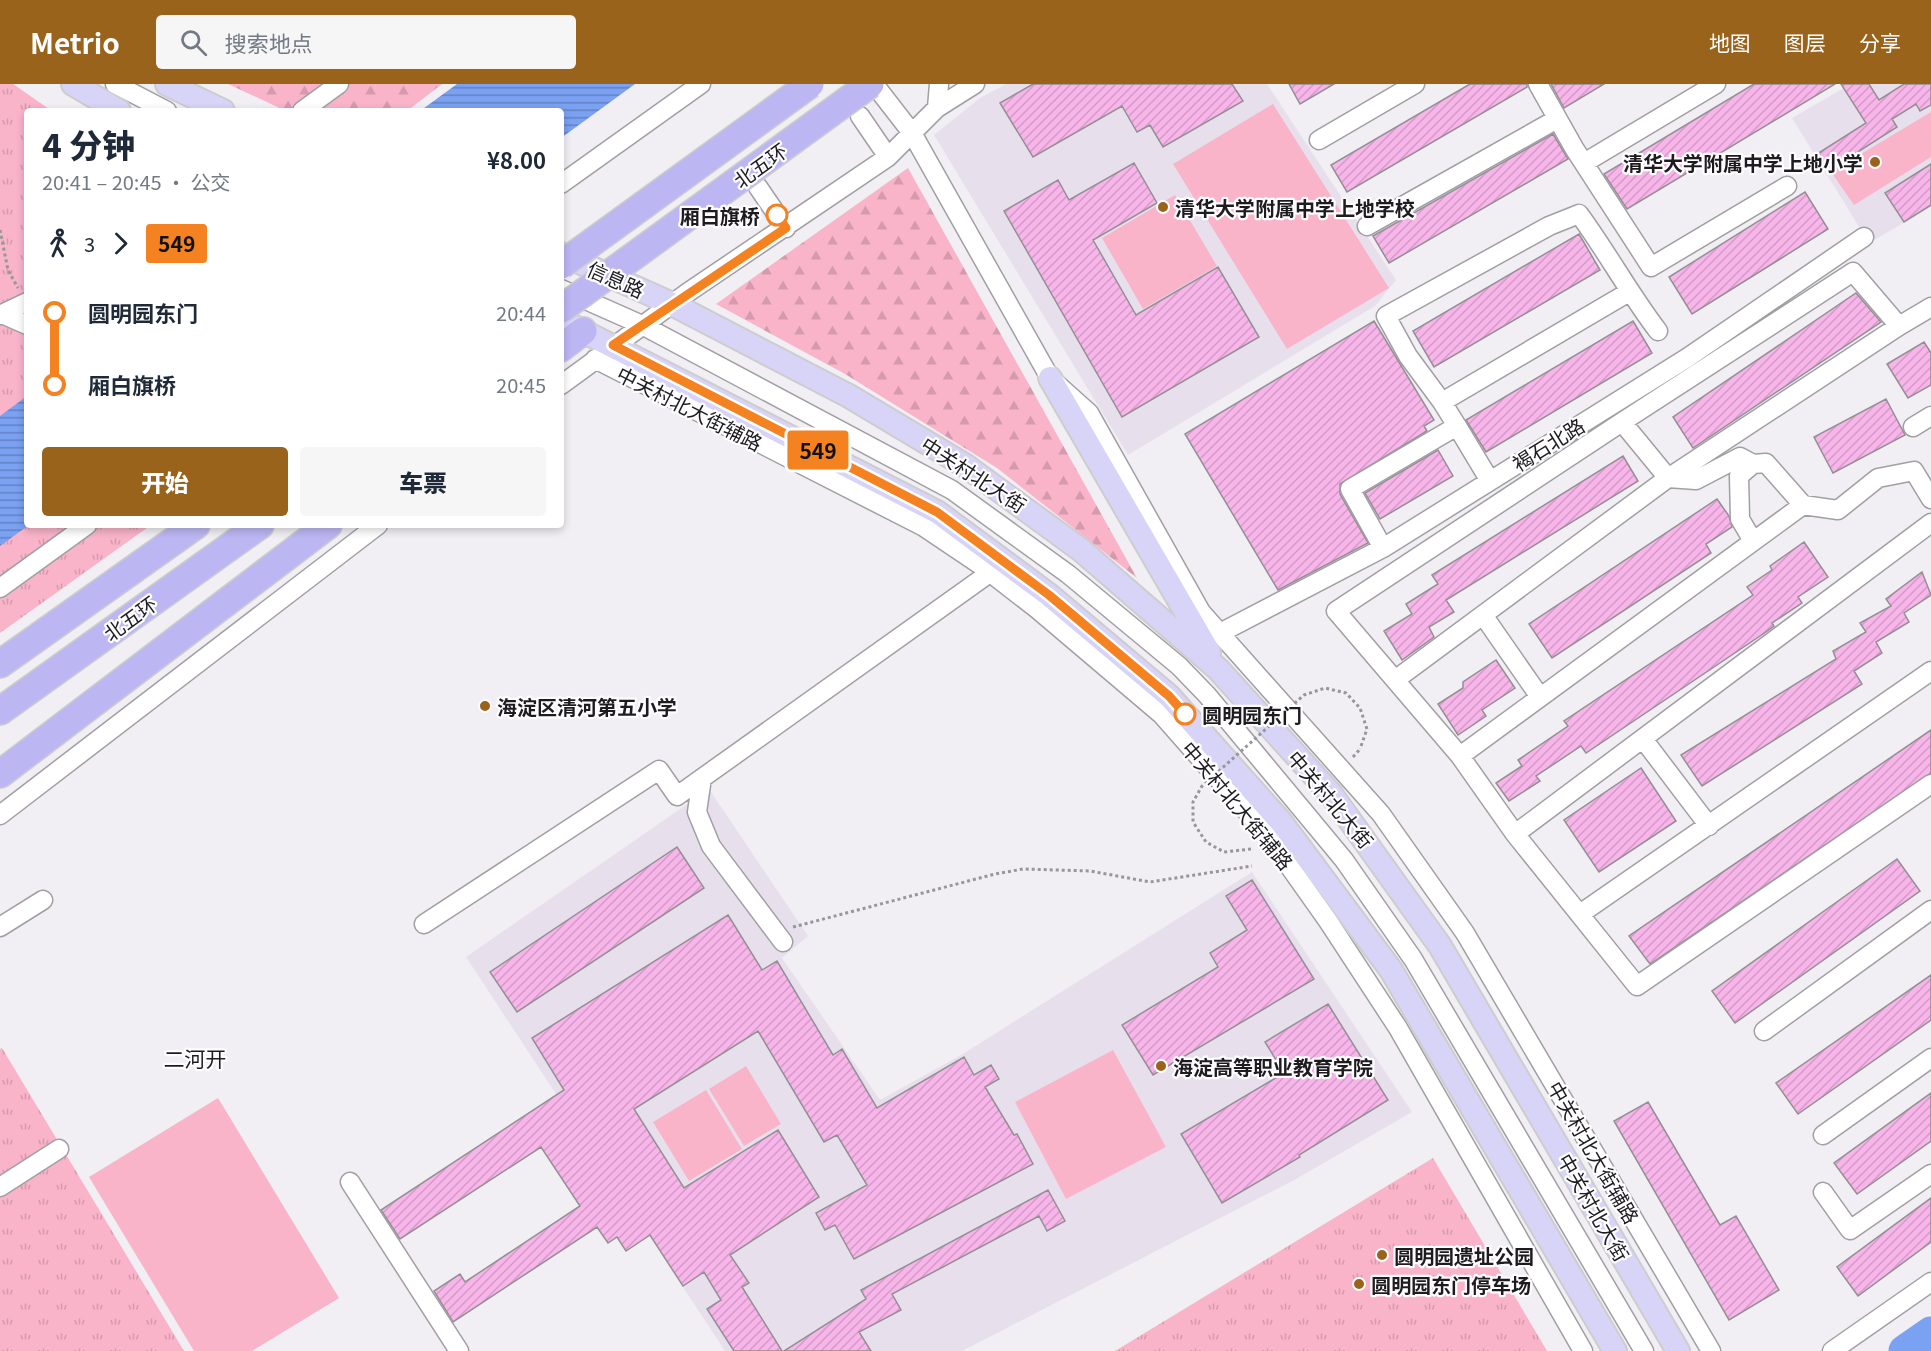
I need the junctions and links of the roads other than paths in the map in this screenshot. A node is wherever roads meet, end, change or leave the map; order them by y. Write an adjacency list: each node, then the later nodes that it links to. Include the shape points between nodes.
1 (73, 84): 13 (main road)
2 (115, 84): 14 (street)
3 (167, 84): 15 (main road)
4 (339, 84): 16 (street)
5 (701, 84): 24 (street)
6 (810, 84): 31 (highway, 北五环, bridge)
7 (872, 84): 20 (street, 中关村北大街辅路); 36 (highway, 北五环, bridge)
8 (939, 84): 17 (street)
9 (975, 84): 17 (street)
10 (1415, 84): 21 (street)
11 (1538, 84): 19 (street)
12 (1716, 84): 23 (street)
13 (114, 108)
14 (161, 108)
15 (217, 108)
16 (306, 108)
17 (937, 108): 20 (street)
18 (860, 116): 22 (street)
19 (1557, 119): 23 (street); 27 (street)
20 (912, 133): 22 (street); 47 (street, 中关村北大街辅路)
21 (1319, 140)
22 (888, 157): 28 (street)
23 (1584, 163): 25 (street, via 1651,267)
24 (564, 182)
25 (1787, 186)
26 (758, 187): 28 (street)
27 (1367, 226)
28 (786, 228): 35 (street)
29 (1864, 237): 56 (street, 褐石北路, via 1687,358)
30 (564, 255): 35 (main road, 信息路)
31 (564, 264)
32 (564, 290): 40 (street, 信息路)
33 (1629, 292): 43 (street); 49 (street); 49 (street, via 1579,214 1549,226 1386,316 1408,356)
34 (24, 304): 38 (street)
35 (672, 304): 40 (street); 72 (main road, 中关村北大街, via 849,396 966,466 1081,550)
36 (564, 307)
37 (1931, 307): 42 (street)
38 (1, 314): 39 (street)
39 (24, 324)
40 (642, 325): 45 (street); 103 (street, 中关村北大街, via 952,490 1068,574 1179,666 1344,860 1413,959)
41 (572, 326): 44 (highway); 45 (main road)
42 (1899, 326): 51 (street, via 1853,272); 55 (street)
43 (1658, 331)
44 (564, 342)
45 (613, 345): 46 (street); 102 (main road, via 937,512 1049,595 1169,696 1281,822 1391,970)
46 (595, 359): 48 (street); 67 (street, 中关村北大街辅路, via 924,527)
47 (1050, 378): 70 (street, 中关村北大街辅路, via 1089,413 1202,612); 72 (main road)
48 (564, 383)
49 (1442, 402): 52 (street)
50 (1931, 416): 53 (street)
51 (1622, 422): 55 (street); 74 (street, via 1336,611)
52 (1457, 426): 56 (street); 66 (street, via 1350,489)
53 (1913, 428)
54 (1753, 464): 55 (street, via 1740,457 1696,480); 58 (street, via 1766,463); 65 (street, via 1739,476 1740,519)
55 (1668, 478): 69 (street)
56 (1490, 480): 66 (street, 褐石北路)
57 (1931, 499): 58 (street, via 1914,471 1878,478 1838,510)
58 (1803, 505): 65 (street)
59 (1931, 523): 77 (street)
60 (83, 528): 68 (street)
61 (192, 528): 71 (highway, 北五环)
62 (256, 528): 76 (highway, 北五环)
63 (324, 528): 79 (highway)
64 (374, 528): 82 (street)
65 (1753, 541): 75 (street)
66 (1383, 548): 70 (street, 褐石北路)
67 (991, 573): 80 (street); 101 (street, 中关村北大街辅路, via 1162,715 1265,832 1398,1028)
68 (0, 588)
69 (1483, 615): 74 (street); 75 (street)
70 (1220, 633): 105 (street, 中关村北大街辅路, via 1381,814 1465,933)
71 (0, 664)
72 (1218, 669): 104 (main road, 中关村北大街, via 1331,794 1440,946)
73 (1931, 671): 83 (street)
74 (1395, 681): 78 (street)
75 (1540, 697): 78 (street)
76 (0, 711)
77 (1643, 739): 83 (street); 84 (street)
78 (1460, 756): 84 (street)
79 (0, 774)
80 (702, 778): 88 (street, via 677,796 658,770); 90 (street, via 697,812 711,846)
81 (1931, 784): 87 (street, via 1637,986)
82 (0, 815)
83 (1709, 826): 87 (street)
84 (1515, 834): 87 (street)
85 (43, 900): 89 (street)
86 (1931, 910): 91 (street)
87 (1580, 914)
88 (424, 924)
89 (0, 927)
90 (778, 937)
91 (1764, 1031)
92 (1931, 1058): 93 (street)
93 (1823, 1135)
94 (58, 1149): 97 (street)
95 (1931, 1174): 98 (street, via 1850,1230)
96 (350, 1182): 100 (street)
97 (0, 1187)
98 (1823, 1192)
99 (1931, 1282): 106 (street)
100 (459, 1351)
101 (1583, 1351)
102 (1615, 1351)
103 (1644, 1351)
104 (1678, 1351)
105 (1710, 1351)
106 (1832, 1351)

